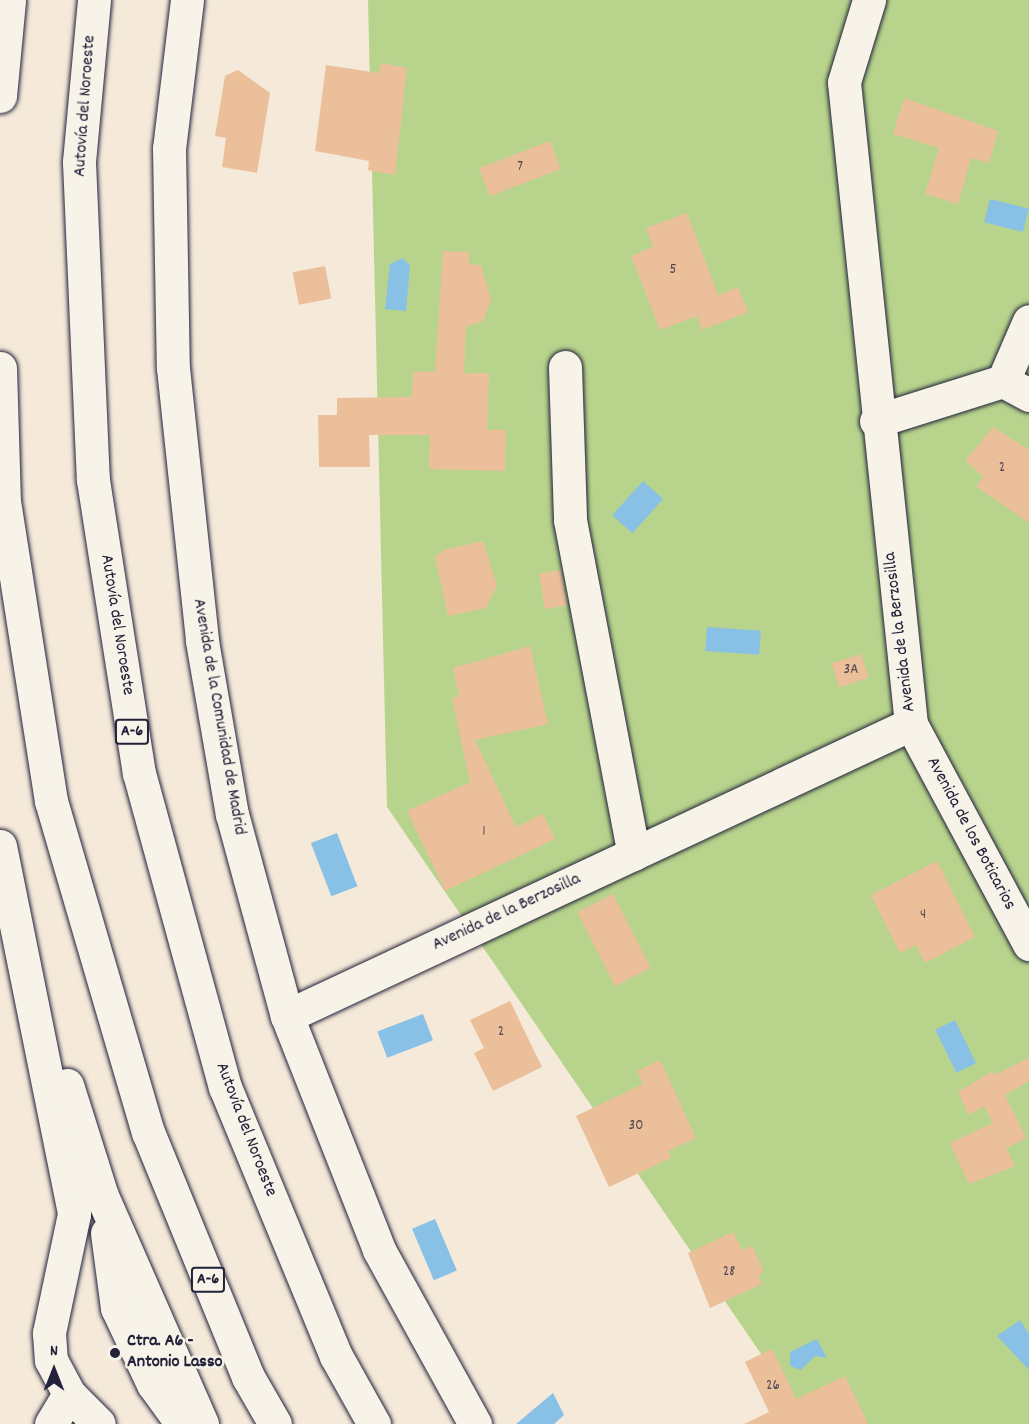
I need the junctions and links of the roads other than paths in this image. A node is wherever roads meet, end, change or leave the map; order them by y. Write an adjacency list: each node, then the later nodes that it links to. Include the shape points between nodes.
1 (9, 0): 5 (main road)
2 (94, 0): 24 (main road, Autovía del Noroeste / A-6, via 79,162 93,480 139,772 225,1087 336,1356)
3 (188, 0): 16 (main road, Avenida de la Comunidad de Madrid, via 169,148 172,368 202,641 228,791)
4 (869, 0): 10 (main road, Avenida de la Berzosilla, via 844,82)
5 (0, 96)
6 (1029, 321): 9 (main road)
7 (565, 367): 13 (main road, via 570,520)
8 (0, 368): 23 (main road, A-6, via 4,501 51,801 148,1132 248,1377)
9 (1016, 388): 10 (main road)
10 (876, 421): 11 (main road, Avenida de la Berzosilla)
11 (912, 724): 13 (main road, Avenida de la Berzosilla); 15 (main road, Avenida de los Boticarios)
12 (0, 846): 14 (main road)
13 (634, 854): 16 (main road, Avenida de la Berzosilla)
14 (14, 917): 17 (main road); 18 (main road, via 74,1214 49,1333 51,1360)
15 (1029, 944)
16 (287, 1016): 25 (main road, Avenida de la Comunidad de Madrid, via 379,1250)
17 (102, 1196): 21 (main road, via 117,1308 153,1384); 22 (main road)
18 (69, 1394): 19 (main road); 20 (main road)
19 (51, 1424)
20 (99, 1424)
21 (182, 1424)
22 (202, 1424)
23 (275, 1424)
24 (374, 1424)
25 (475, 1424)

